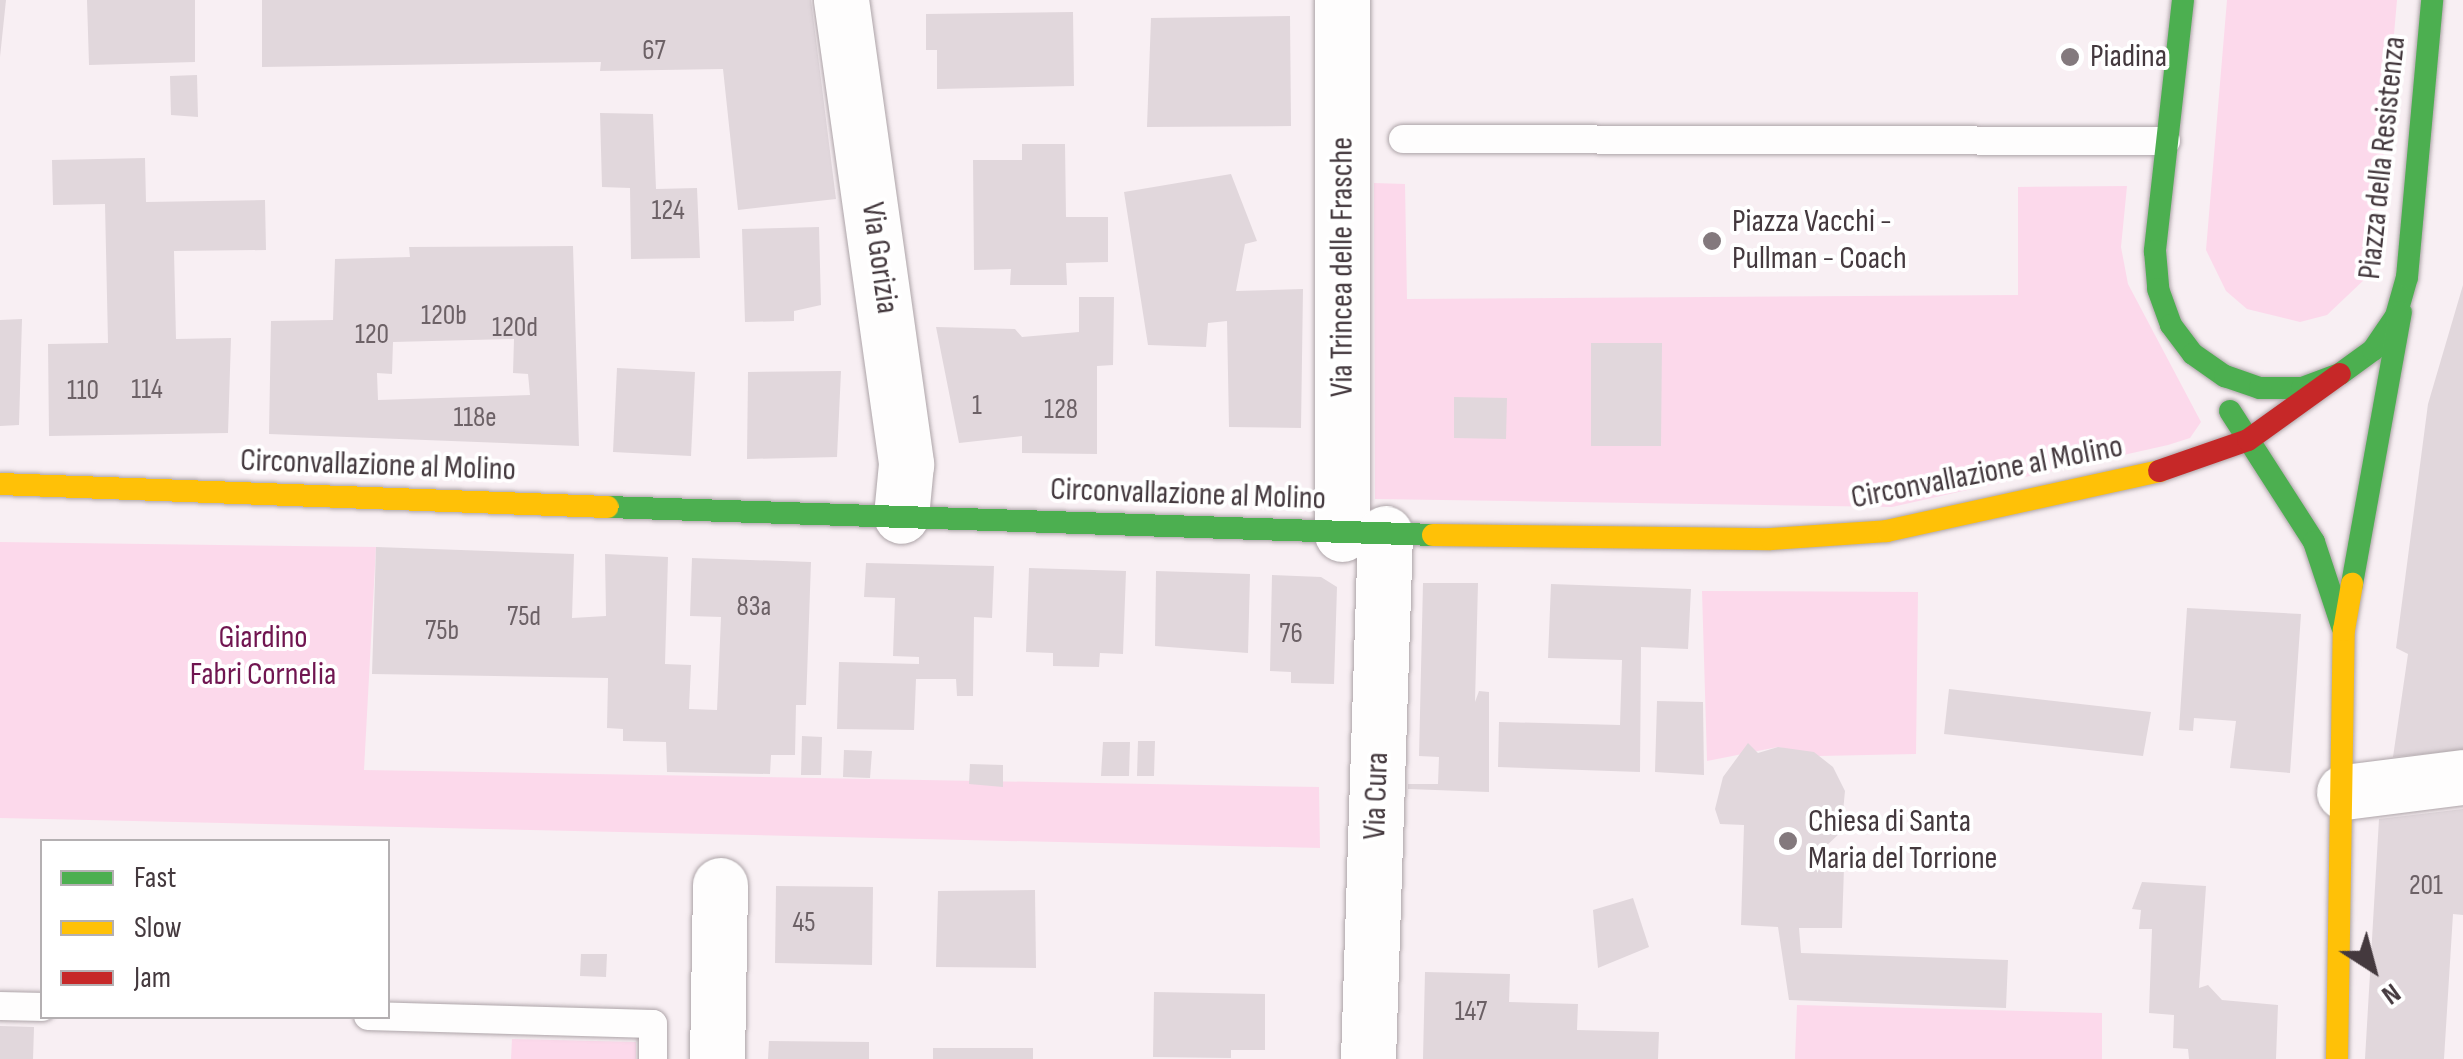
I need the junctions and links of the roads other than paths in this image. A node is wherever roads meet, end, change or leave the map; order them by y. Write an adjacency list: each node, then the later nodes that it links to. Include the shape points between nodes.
1 (841, 0): 13 (street, Via Gorizia, via 906,464)
2 (1342, 0): 14 (street, Via Trincea delle Frasche)
3 (2183, 0): 7 (street, Piazza della Resistenza)
4 (2432, 0): 5 (street); 8 (street, Piazza della Resistenza)
5 (2463, 11)
6 (1404, 139): 7 (lane)
7 (2166, 141): 9 (street, Piazza della Resistenza, via 2158,289 2171,325)
8 (2407, 277): 10 (street, Piazza della Resistenza, via 2396,316 2373,350); 15 (street)
9 (2194, 354): 10 (street, Piazza della Resistenza, via 2225,376 2260,388 2302,388); 11 (street)
10 (2340, 374): 11 (street, Circonvallazione al Molino)
11 (2248, 440): 14 (street, Circonvallazione al Molino, via 2079,494 1887,531 1771,539); 15 (street, via 2314,542)
12 (0, 484): 13 (street, Circonvallazione al Molino)
13 (901, 516): 14 (street, Circonvallazione al Molino)
14 (1364, 533): 24 (street, Via Cura)
15 (2344, 630): 17 (street)
16 (2463, 777): 17 (street)
17 (2344, 792): 25 (street)
18 (720, 885): 23 (street)
19 (0, 1006): 20 (lane)
20 (40, 1008)
21 (390, 1017): 22 (lane, via 653,1024)
22 (653, 1059)
23 (716, 1059)
24 (1368, 1059)
25 (2338, 1059)

